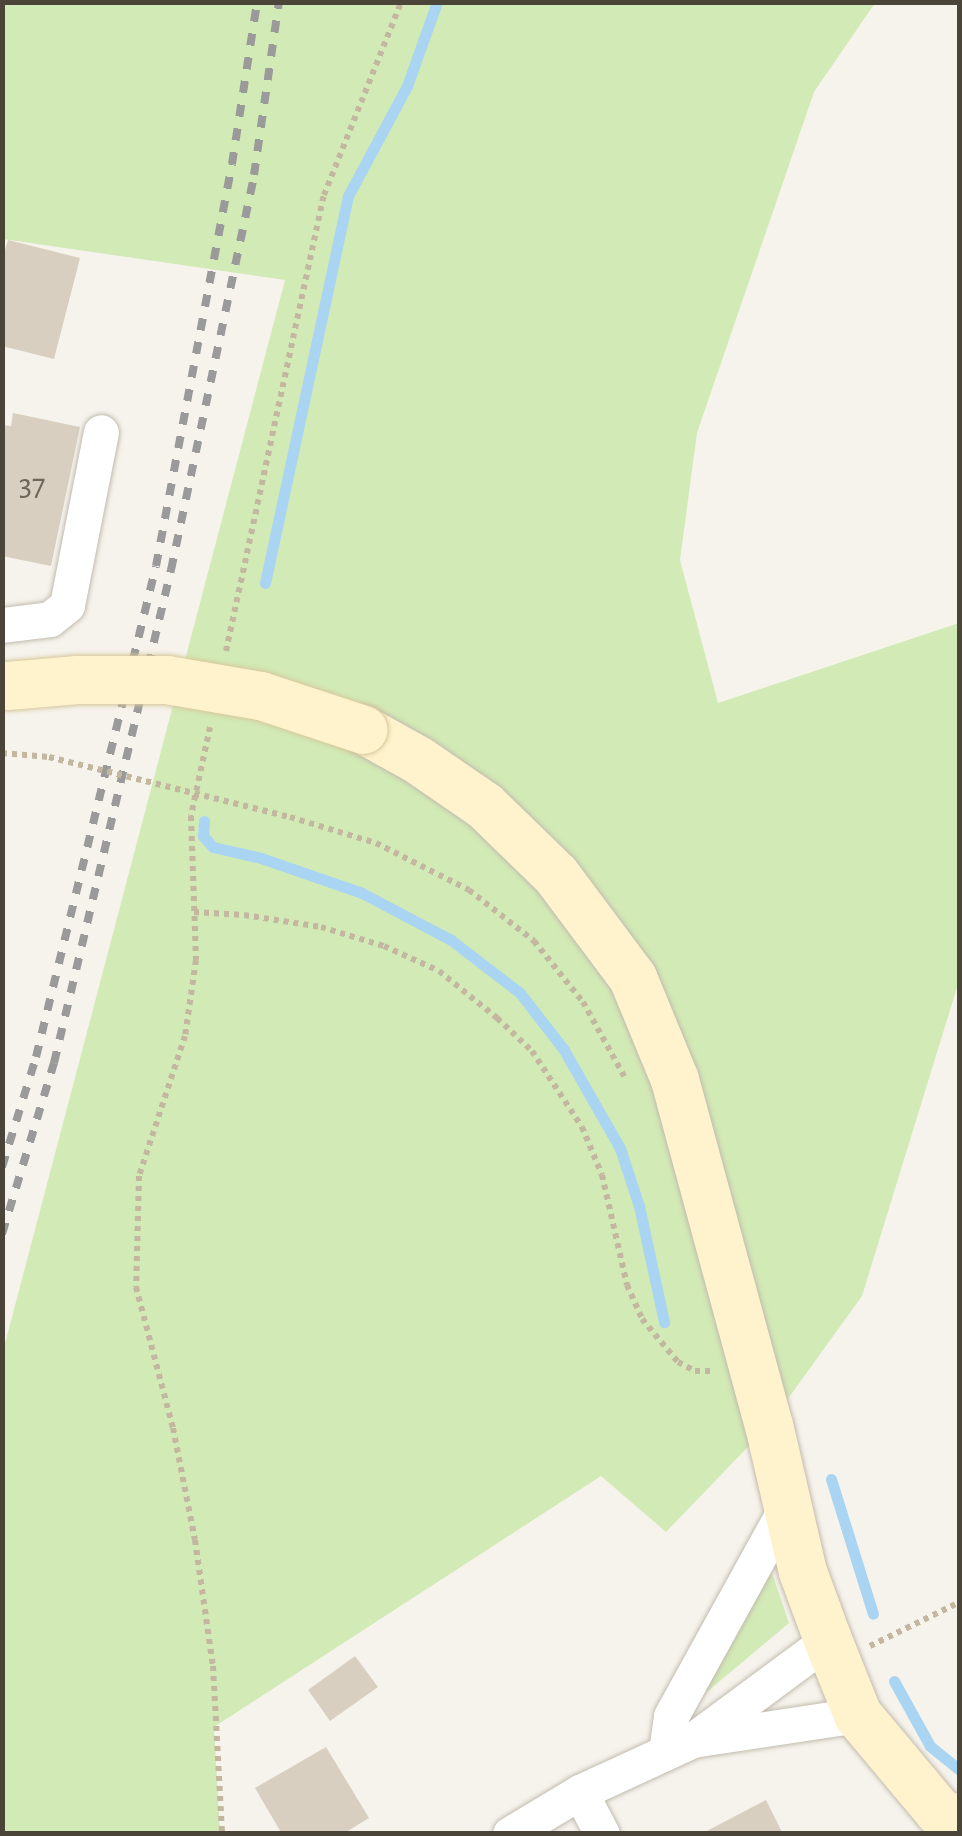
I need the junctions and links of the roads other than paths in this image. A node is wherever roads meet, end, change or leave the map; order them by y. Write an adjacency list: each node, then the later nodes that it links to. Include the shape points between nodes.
1 (102, 432): 2 (street, via 67,605 50,619)
2 (2, 625)
3 (5, 686): 4 (main road, bridge, via 168,680 261,696 364,730 485,806 556,874 633,978 674,1080)
4 (788, 1504): 5 (main road, via 803,1572); 7 (street, via 670,1716)
5 (851, 1639): 6 (main road); 7 (street)
6 (858, 1715): 7 (street); 9 (main road, via 939,1812)
7 (680, 1746): 8 (street)
8 (580, 1792): 10 (street); 11 (street)
9 (960, 1822)
10 (510, 1834)
11 (602, 1834)

